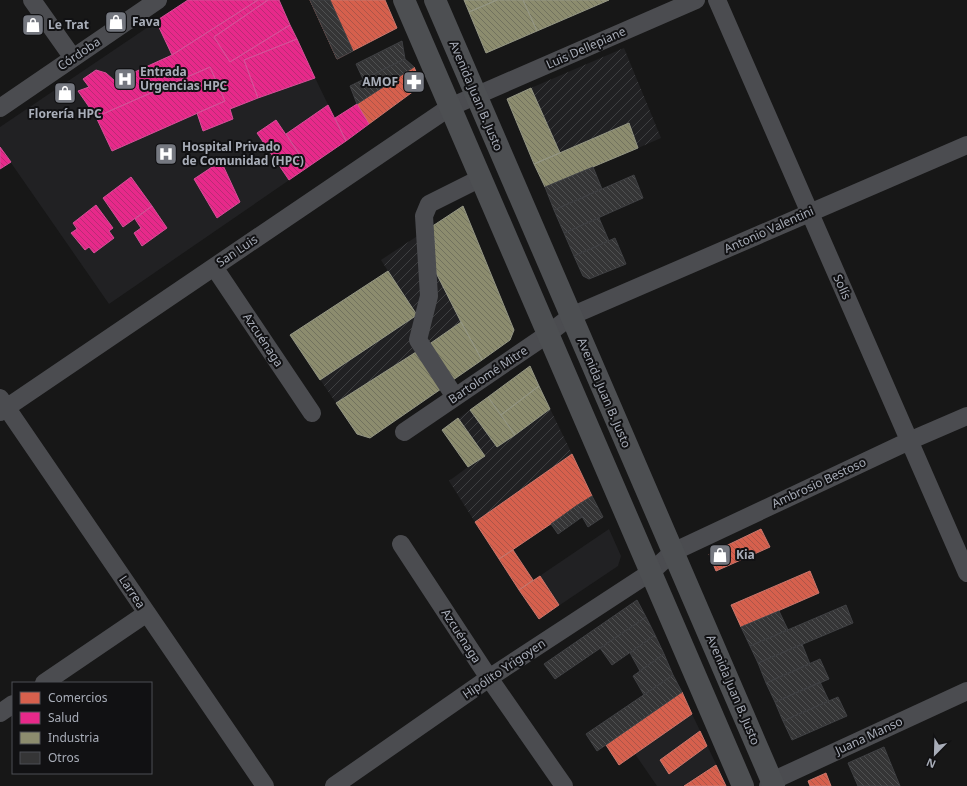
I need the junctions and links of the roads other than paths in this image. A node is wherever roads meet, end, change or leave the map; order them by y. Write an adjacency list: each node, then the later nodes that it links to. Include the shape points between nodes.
1 (32, 0): 7 (street)
2 (158, 0): 7 (street, Córdoba)
3 (404, 0): 9 (main road)
4 (435, 0): 8 (main road, Avenida Juan B. Justo)
5 (696, 0): 8 (street, Luis Dellepiane)
6 (717, 0): 13 (street, Solís)
7 (73, 58): 10 (street, Córdoba)
8 (476, 96): 9 (street, San Luis); 15 (main road, Avenida Juan B. Justo)
9 (450, 107): 12 (main road); 14 (street, San Luis)
10 (0, 108)
11 (967, 144): 13 (street, Antonio Valentini)
12 (481, 178): 16 (main road); 17 (street, via 429,204 424,216 429,296 418,340)
13 (810, 212): 15 (street, Antonio Valentini); 22 (street, Solís)
14 (214, 267): 18 (street, San Luis); 19 (street, Azcuénaga)
15 (571, 316): 16 (street, Bartolomé Mitre); 24 (main road, Avenida Juan B. Justo)
16 (548, 334): 17 (street, Bartolomé Mitre); 25 (main road)
17 (455, 397): 21 (street, Bartolomé Mitre)
18 (2, 406): 27 (street, Larrea)
19 (312, 413)
20 (967, 416): 22 (street, Ambrosio Bestoso)
21 (404, 432)
22 (909, 441): 24 (street, Ambrosio Bestoso); 26 (street, Solís)
23 (401, 544): 28 (street, Azcuénaga)
24 (673, 552): 25 (street, Hipólito Yrigoyen); 33 (main road, Avenida Juan B. Justo)
25 (651, 572): 28 (street, Hipólito Yrigoyen); 37 (main road)
26 (967, 573)
27 (147, 613): 29 (street); 34 (street, Larrea)
28 (489, 678): 35 (street, Hipólito Yrigoyen); 36 (street, Azcuénaga)
29 (45, 682)
30 (967, 691): 33 (street, Juana Manso)
31 (12, 705): 32 (street)
32 (0, 712)
33 (771, 784)
34 (265, 786)
35 (334, 786)
36 (564, 786)
37 (743, 786)

